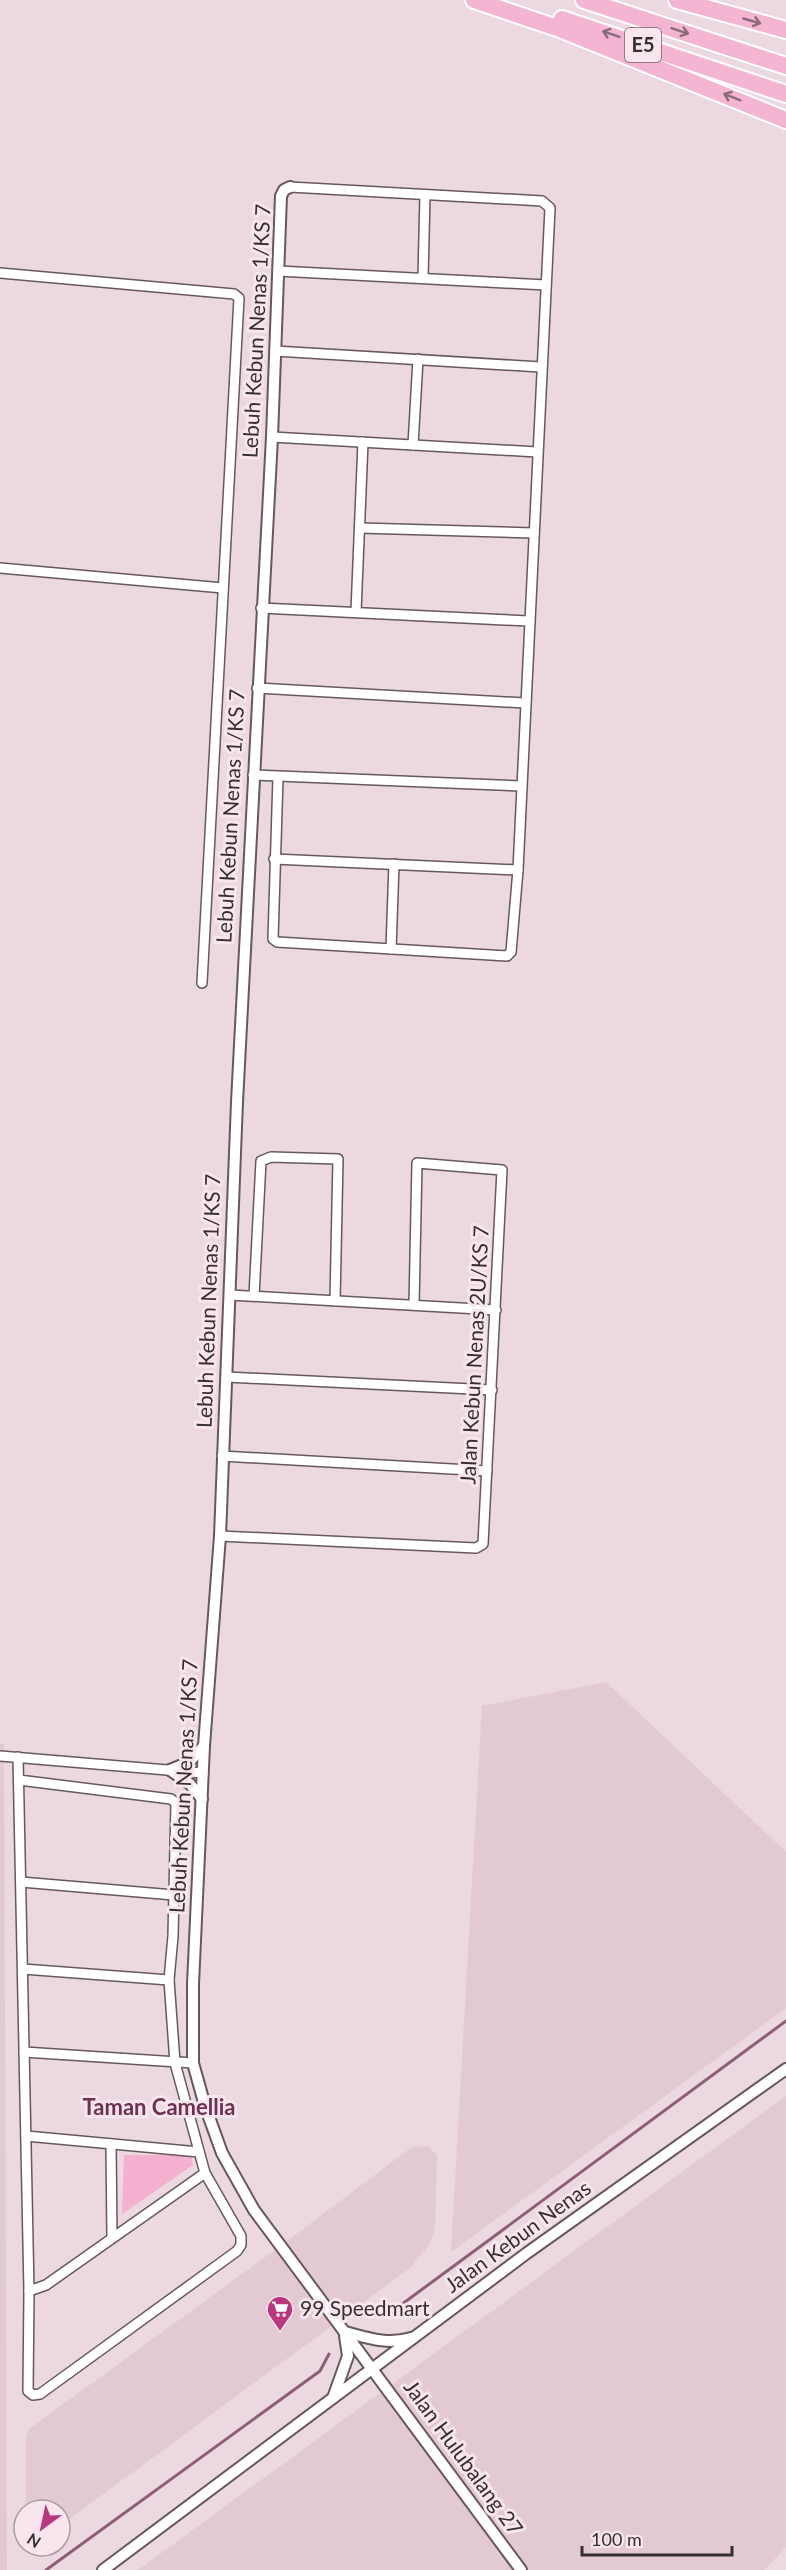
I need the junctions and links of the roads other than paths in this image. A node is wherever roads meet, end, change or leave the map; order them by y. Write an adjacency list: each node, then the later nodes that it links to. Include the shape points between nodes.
1 (474, 0): 8 (highway, one-way to 1, via 560,28)
2 (499, 0): 7 (highway, E5, one-way to 2)
3 (584, 0): 6 (highway, E5, one-way to 6)
4 (677, 0): 5 (highway, one-way to 5)
5 (786, 30)
6 (786, 66)
7 (786, 94)
8 (786, 120)
9 (290, 187): 10 (street); 11 (street, Lebuh Kebun Nenas 1/KS 7, via 281,196)
10 (424, 195): 13 (street); 14 (street, via 547,203 550,208)
11 (278, 271): 13 (street); 15 (street, Lebuh Kebun Nenas 1/KS 7)
12 (0, 273): 25 (street, via 238,296)
13 (423, 278): 14 (street)
14 (546, 285): 17 (street)
15 (275, 351): 16 (street); 18 (street, Lebuh Kebun Nenas 1/KS 7)
16 (418, 359): 17 (street); 20 (street)
17 (541, 367): 21 (street)
18 (272, 436): 19 (street); 26 (street, Lebuh Kebun Nenas 1/KS 7)
19 (363, 442): 20 (street); 22 (street)
20 (413, 445): 21 (street)
21 (537, 452): 23 (street)
22 (360, 528): 23 (street); 27 (street)
23 (532, 533): 28 (street)
24 (0, 568): 25 (street)
25 (223, 588): 38 (street)
26 (261, 608): 27 (street); 29 (street, Lebuh Kebun Nenas 1/KS 7)
27 (356, 612): 28 (street)
28 (528, 621): 30 (street)
29 (257, 688): 30 (street); 31 (street, Lebuh Kebun Nenas 1/KS 7)
30 (525, 703): 33 (street)
31 (253, 775): 32 (street); 39 (street, Lebuh Kebun Nenas 1/KS 7)
32 (278, 777): 33 (street); 34 (street)
33 (521, 786): 36 (street)
34 (274, 859): 35 (street); 37 (street, via 273,939)
35 (394, 864): 36 (street); 37 (street)
36 (518, 870): 37 (street, via 513,948 507,956)
37 (391, 949)
38 (202, 983)
39 (230, 1295): 40 (street); 44 (street, Lebuh Kebun Nenas 1/KS 7)
40 (254, 1296): 41 (street); 41 (street, via 260,1163 271,1157 338,1159)
41 (335, 1300): 42 (street)
42 (414, 1305): 43 (street); 43 (street, Jalan Kebun Nenas 2U/KS 7, via 417,1163 497,1167 503,1172)
43 (496, 1310): 45 (street, Jalan Kebun Nenas 2U/KS 7)
44 (227, 1377): 45 (street); 46 (street, Lebuh Kebun Nenas 1/KS 7)
45 (492, 1390): 47 (street, Jalan Kebun Nenas 2U/KS 7)
46 (222, 1456): 47 (street); 48 (street, Lebuh Kebun Nenas 1/KS 7)
47 (487, 1471): 48 (street, Jalan Kebun Nenas 2U/KS 7, via 480,1547)
48 (220, 1536): 49 (street, Lebuh Kebun Nenas 1/KS 7)
49 (204, 1746): 52 (street, via 189,1762); 53 (street, Lebuh Kebun Nenas 1/KS 7)
50 (0, 1756): 51 (street)
51 (18, 1757): 52 (street); 54 (street)
52 (170, 1770): 53 (street); 55 (street, via 190,1784)
53 (203, 1773): 55 (street, Lebuh Kebun Nenas 1/KS 7)
54 (19, 1780): 56 (street); 57 (street, via 171,1799 176,1803)
55 (202, 1799): 62 (street, Lebuh Kebun Nenas 1/KS 7)
56 (21, 1882): 57 (street); 58 (street)
57 (174, 1895): 59 (street)
58 (23, 1969): 59 (street); 60 (street)
59 (169, 1980): 61 (street)
60 (24, 2052): 61 (street); 64 (street)
61 (175, 2063): 62 (street); 66 (street)
62 (193, 2063): 71 (street, Lebuh Kebun Nenas 1/KS 7, via 214,2135 234,2177 278,2245)
63 (786, 2069): 70 (street, Jalan Kebun Nenas, via 598,2201)
64 (26, 2136): 65 (street); 69 (street)
65 (111, 2144): 66 (street); 68 (street)
66 (199, 2152): 67 (street)
67 (206, 2173): 68 (street); 69 (street, via 241,2236 237,2251 40,2394 33,2395 28,2391)
68 (112, 2237): 69 (street, via 46,2285)
69 (29, 2291)
70 (417, 2336): 71 (street, via 401,2341); 72 (street, Jalan Kebun Nenas)
71 (348, 2337): 72 (street, Lebuh Kebun Nenas 1/KS 7); 73 (street, via 348,2356)
72 (373, 2369): 73 (street, Jalan Kebun Nenas); 75 (street, Jalan Hulubalang 27)
73 (333, 2399): 74 (street, Jalan Kebun Nenas)
74 (103, 2570)
75 (521, 2570)

